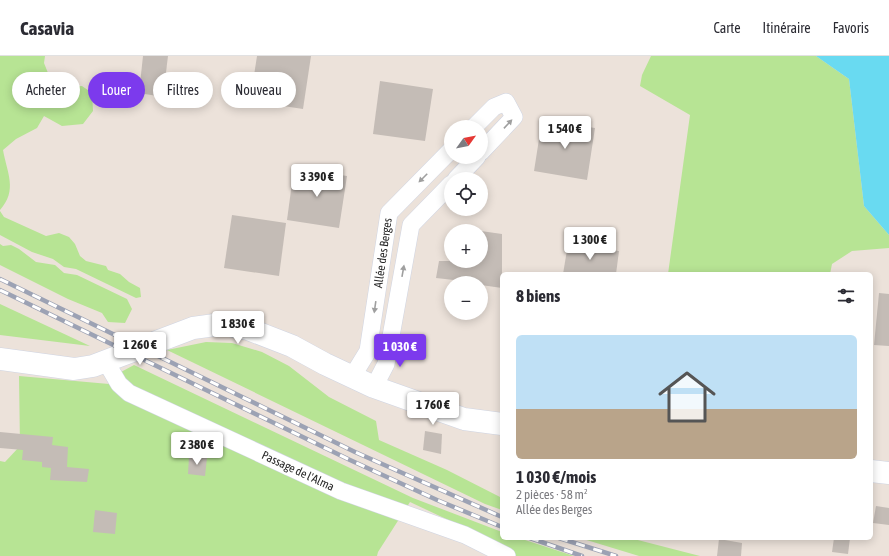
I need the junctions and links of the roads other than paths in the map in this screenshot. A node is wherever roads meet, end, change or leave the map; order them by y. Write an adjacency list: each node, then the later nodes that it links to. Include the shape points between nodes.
1 (481, 120): 2 (street, one-way to 1, via 514,118 506,102 494,107)
2 (488, 145)
3 (444, 157): 9 (street, Allée des Berges, one-way to 9, via 389,213 368,351)
4 (470, 164): 5 (street)
5 (463, 172)
6 (444, 191): 10 (street, Allée des Berges, one-way to 6, via 386,364 411,225)
7 (0, 359): 8 (main road, via 74,369)
8 (106, 362): 9 (main road, via 193,328 222,324 248,329 292,346); 14 (street, Passage de l'Alma, via 119,384 129,393 341,491 465,535)
9 (352, 377): 10 (main road)
10 (374, 387): 11 (main road, via 464,419)
11 (500, 424)
12 (873, 471): 13 (main road)
13 (889, 473)
14 (507, 556)

